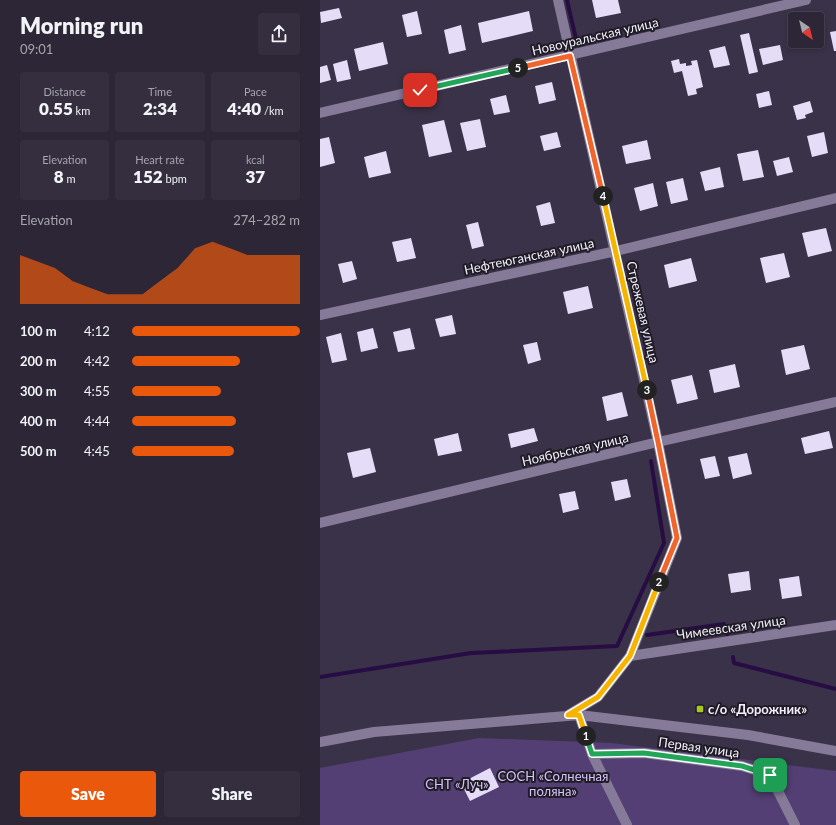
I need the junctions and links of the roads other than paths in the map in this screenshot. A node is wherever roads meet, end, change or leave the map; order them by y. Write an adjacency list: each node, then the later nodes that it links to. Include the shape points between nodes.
1 (558, 0): 3 (street, Стрежевая улица)
2 (806, 0): 3 (street, Новоуральская улица)
3 (570, 56): 4 (street, Новоуральская улица); 6 (street, Стрежевая улица)
4 (320, 113)
5 (836, 198): 6 (street, Нефтеюганская улица)
6 (616, 251): 7 (street, Нефтеюганская улица); 9 (street, Стрежевая улица)
7 (320, 315)
8 (836, 402): 9 (street, Ноябрьская улица)
9 (658, 442): 10 (street, Ноябрьская улица); 12 (street, Стрежевая улица, via 677,538)
10 (320, 522)
11 (836, 625): 12 (street, Чимеевская улица)
12 (630, 656): 13 (street, Стрежевая улица, via 598,697)
13 (574, 715): 14 (street, via 374,732); 15 (street, via 748,735); 16 (street)
14 (320, 742)
15 (836, 751)
16 (592, 754): 17 (street); 18 (street, Первая улица, via 644,753 742,766 770,775)
17 (627, 825)
18 (795, 825)

